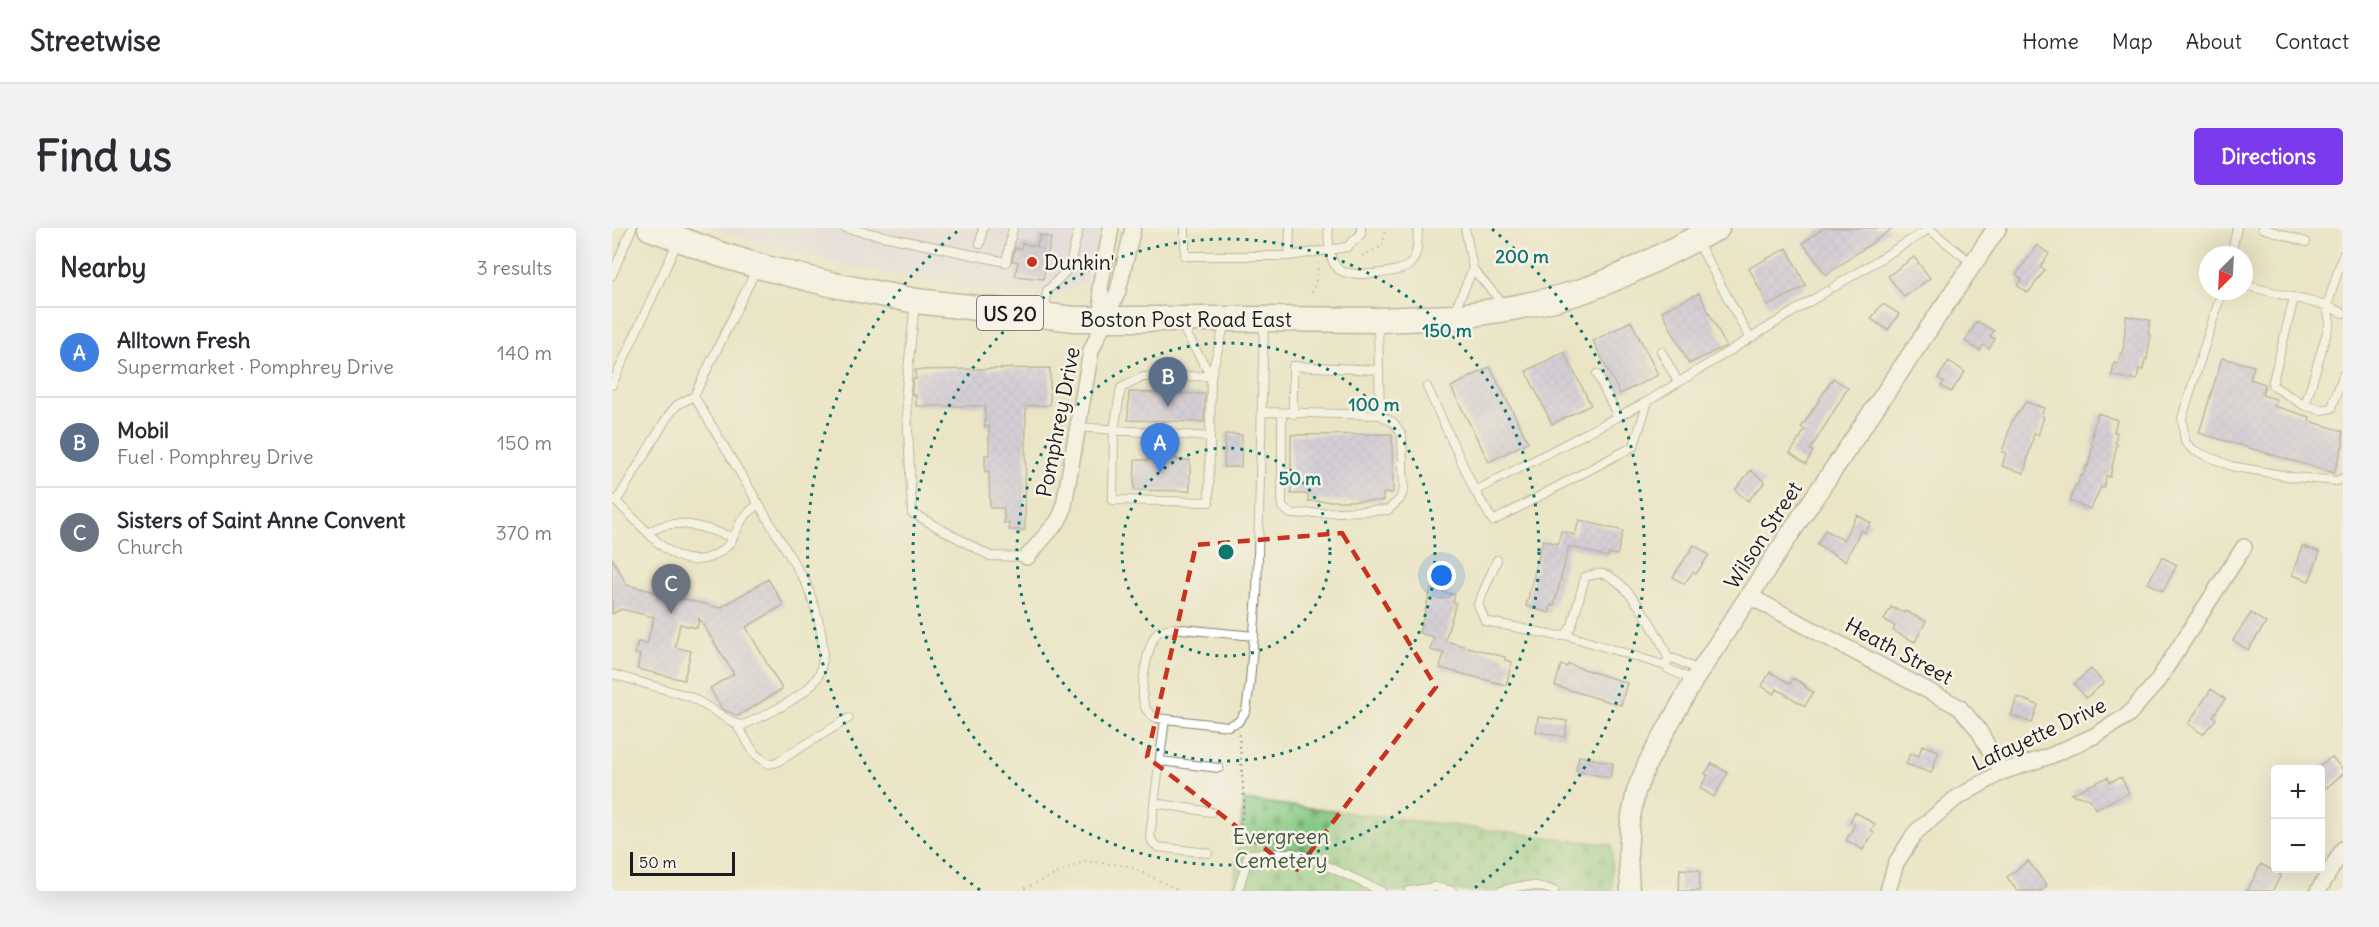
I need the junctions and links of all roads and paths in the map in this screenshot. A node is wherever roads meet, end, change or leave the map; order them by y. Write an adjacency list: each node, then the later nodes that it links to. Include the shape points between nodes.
1 (632, 228): 33 (lane)
2 (650, 228): 21 (main road, Boston Post Road East / US 20)
3 (844, 228): 5 (lane, via 1006,262)
4 (983, 228): 23 (lane)
5 (1013, 228)
6 (1079, 228): 42 (lane, via 1069,268 1047,291)
7 (1111, 228): 47 (street, via 1100,288)
8 (1133, 228): 47 (street, Pomphrey Drive, via 1118,291)
9 (1185, 228): 27 (lane, via 1185,256)
10 (1290, 228): 27 (lane)
11 (1328, 228): 25 (lane)
12 (1361, 228): 25 (lane, via 1361,234 1347,247)
13 (1385, 228): 28 (path, via 1383,246)
14 (1418, 228): 25 (lane, via 1417,255 1410,266 1398,272 1346,274 1337,268)
15 (1465, 228): 32 (lane)
16 (1997, 228): 30 (street, Wilson Street)
17 (2236, 228): 24 (lane)
18 (2262, 228): 22 (lane)
19 (1928, 229): 30 (lane); 49 (lane)
20 (1706, 233): 40 (main road, Boston Post Road East / US 20, via 1578,292); 49 (lane)
21 (679, 239): 31 (main road, Boston Post Road East / US 20); 56 (lane)
22 (2306, 242)
23 (980, 244)
24 (2233, 246)
25 (1329, 250): 27 (lane)
26 (2343, 255): 39 (lane)
27 (1289, 256)
28 (1362, 256)
29 (1318, 263): 35 (path)
30 (1973, 264): 78 (street, Wilson Street)
31 (758, 266): 38 (main road, Boston Post Road East / US 20); 58 (lane)
32 (1473, 269): 40 (lane); 43 (lane)
33 (612, 275)
34 (2253, 287): 36 (lane)
35 (1312, 293)
36 (2294, 298): 39 (lane); 60 (lane, via 2272,385)
37 (2219, 300): 69 (lane, via 2182,418 2185,442 2193,450 2231,466 2293,477 2337,481)
38 (916, 301): 42 (main road, Boston Post Road East / US 20); 76 (lane, Pomphrey Drive, via 906,389 912,513 990,556)
39 (2327, 306): 41 (lane); 60 (lane, via 2330,322)
40 (1507, 309): 43 (main road, Boston Post Road East / US 20)
41 (2343, 313)
42 (1044, 316): 47 (main road, Boston Post Road East / US 20)
43 (1452, 317): 48 (main road, Boston Post Road East / US 20)
44 (1264, 318): 46 (main road, Boston Post Road East / US 20); 48 (main road, Boston Post Road East / US 20); 61 (lane)
45 (1178, 319): 46 (main road, Boston Post Road East / US 20); 47 (main road, Boston Post Road East / US 20); 54 (lane)
46 (1226, 319): 54 (lane)
47 (1105, 320): 66 (street, Pomphrey Drive, via 1091,351)
48 (1378, 320): 51 (lane)
49 (1749, 337): 55 (lane)
50 (1661, 351): 55 (lane)
51 (1379, 370): 63 (lane, via 1293,366); 64 (lane)
52 (1597, 374): 65 (lane)
53 (2343, 375): 60 (lane, via 2332,408)
54 (1211, 376): 67 (lane, via 1143,377 1121,388); 68 (lane)
55 (1678, 382): 59 (lane)
56 (612, 385)
57 (1427, 387): 70 (lane)
58 (694, 396): 71 (lane, via 676,405); 72 (lane)
59 (1648, 401): 65 (lane); 70 (lane, via 1634,446 1493,521)
60 (2305, 406)
61 (1262, 412): 62 (lane); 80 (lane)
62 (1282, 413): 63 (lane); 64 (lane, via 1282,507 1291,514 1388,510 1400,499 1404,489 1402,435 1394,423)
63 (1293, 414): 64 (lane)
64 (1380, 415)
65 (1618, 417): 70 (lane)
66 (1078, 427): 67 (lane); 76 (street, Pomphrey Drive, via 1063,511)
67 (1114, 430): 68 (lane); 68 (lane, via 1113,500 1209,502)
68 (1210, 437)
69 (2343, 478)
70 (1475, 491)
71 (614, 500): 73 (lane)
72 (758, 504): 74 (lane); 87 (lane, via 806,583 823,640 822,656 820,672 811,686 755,720)
73 (648, 533): 74 (lane, via 664,525 684,524); 74 (lane, via 669,551 694,560 720,552)
74 (733, 537)
75 (2244, 547): 90 (street, Lafayette Drive, via 2156,682 2128,715 2050,756)
76 (1027, 557)
77 (1497, 560): 79 (lane, via 1478,604 1485,621)
78 (1749, 596): 83 (street, Wilson Street); 90 (street, Heath Street, via 1959,707 1978,729)
79 (1566, 635): 81 (lane); 81 (lane, via 1585,577 1604,574 1615,579 1654,626)
80 (1254, 636): 85 (lane, via 1172,628 1159,631 1150,646 1143,701 1149,715); 86 (lane, via 1246,711)
81 (1667, 662): 83 (lane, via 1675,658)
82 (612, 674): 87 (lane, via 691,697)
83 (1697, 676): 104 (street, Wilson Street, via 1636,791 1628,853)
84 (849, 718): 87 (lane, via 768,764 755,754)
85 (1165, 719): 86 (lane, via 1228,726); 88 (lane)
86 (1238, 722): 95 (path, via 1244,800)
87 (736, 724)
88 (1160, 761): 89 (lane); 91 (lane)
89 (1219, 768)
90 (2002, 772): 105 (street, Lafayette Drive, via 1955,799 1916,832 1896,863)
91 (1154, 803): 92 (lane); 94 (lane, via 1150,836 1153,843 1158,847)
92 (1211, 812)
93 (2343, 849): 106 (street)
94 (1208, 853)
95 (1237, 857)
96 (1019, 891): 97 (path, via 1085,861 1128,866)
97 (1180, 891)
98 (1238, 891): 99 (lane, via 1249,854 1292,853 1321,861)
99 (1381, 891)
100 (1409, 891): 101 (lane, via 1435,887)
101 (1452, 891)
102 (1501, 891): 103 (lane, via 1540,886)
103 (1554, 891)
104 (1630, 891)
105 (1888, 891)
106 (2318, 891)

